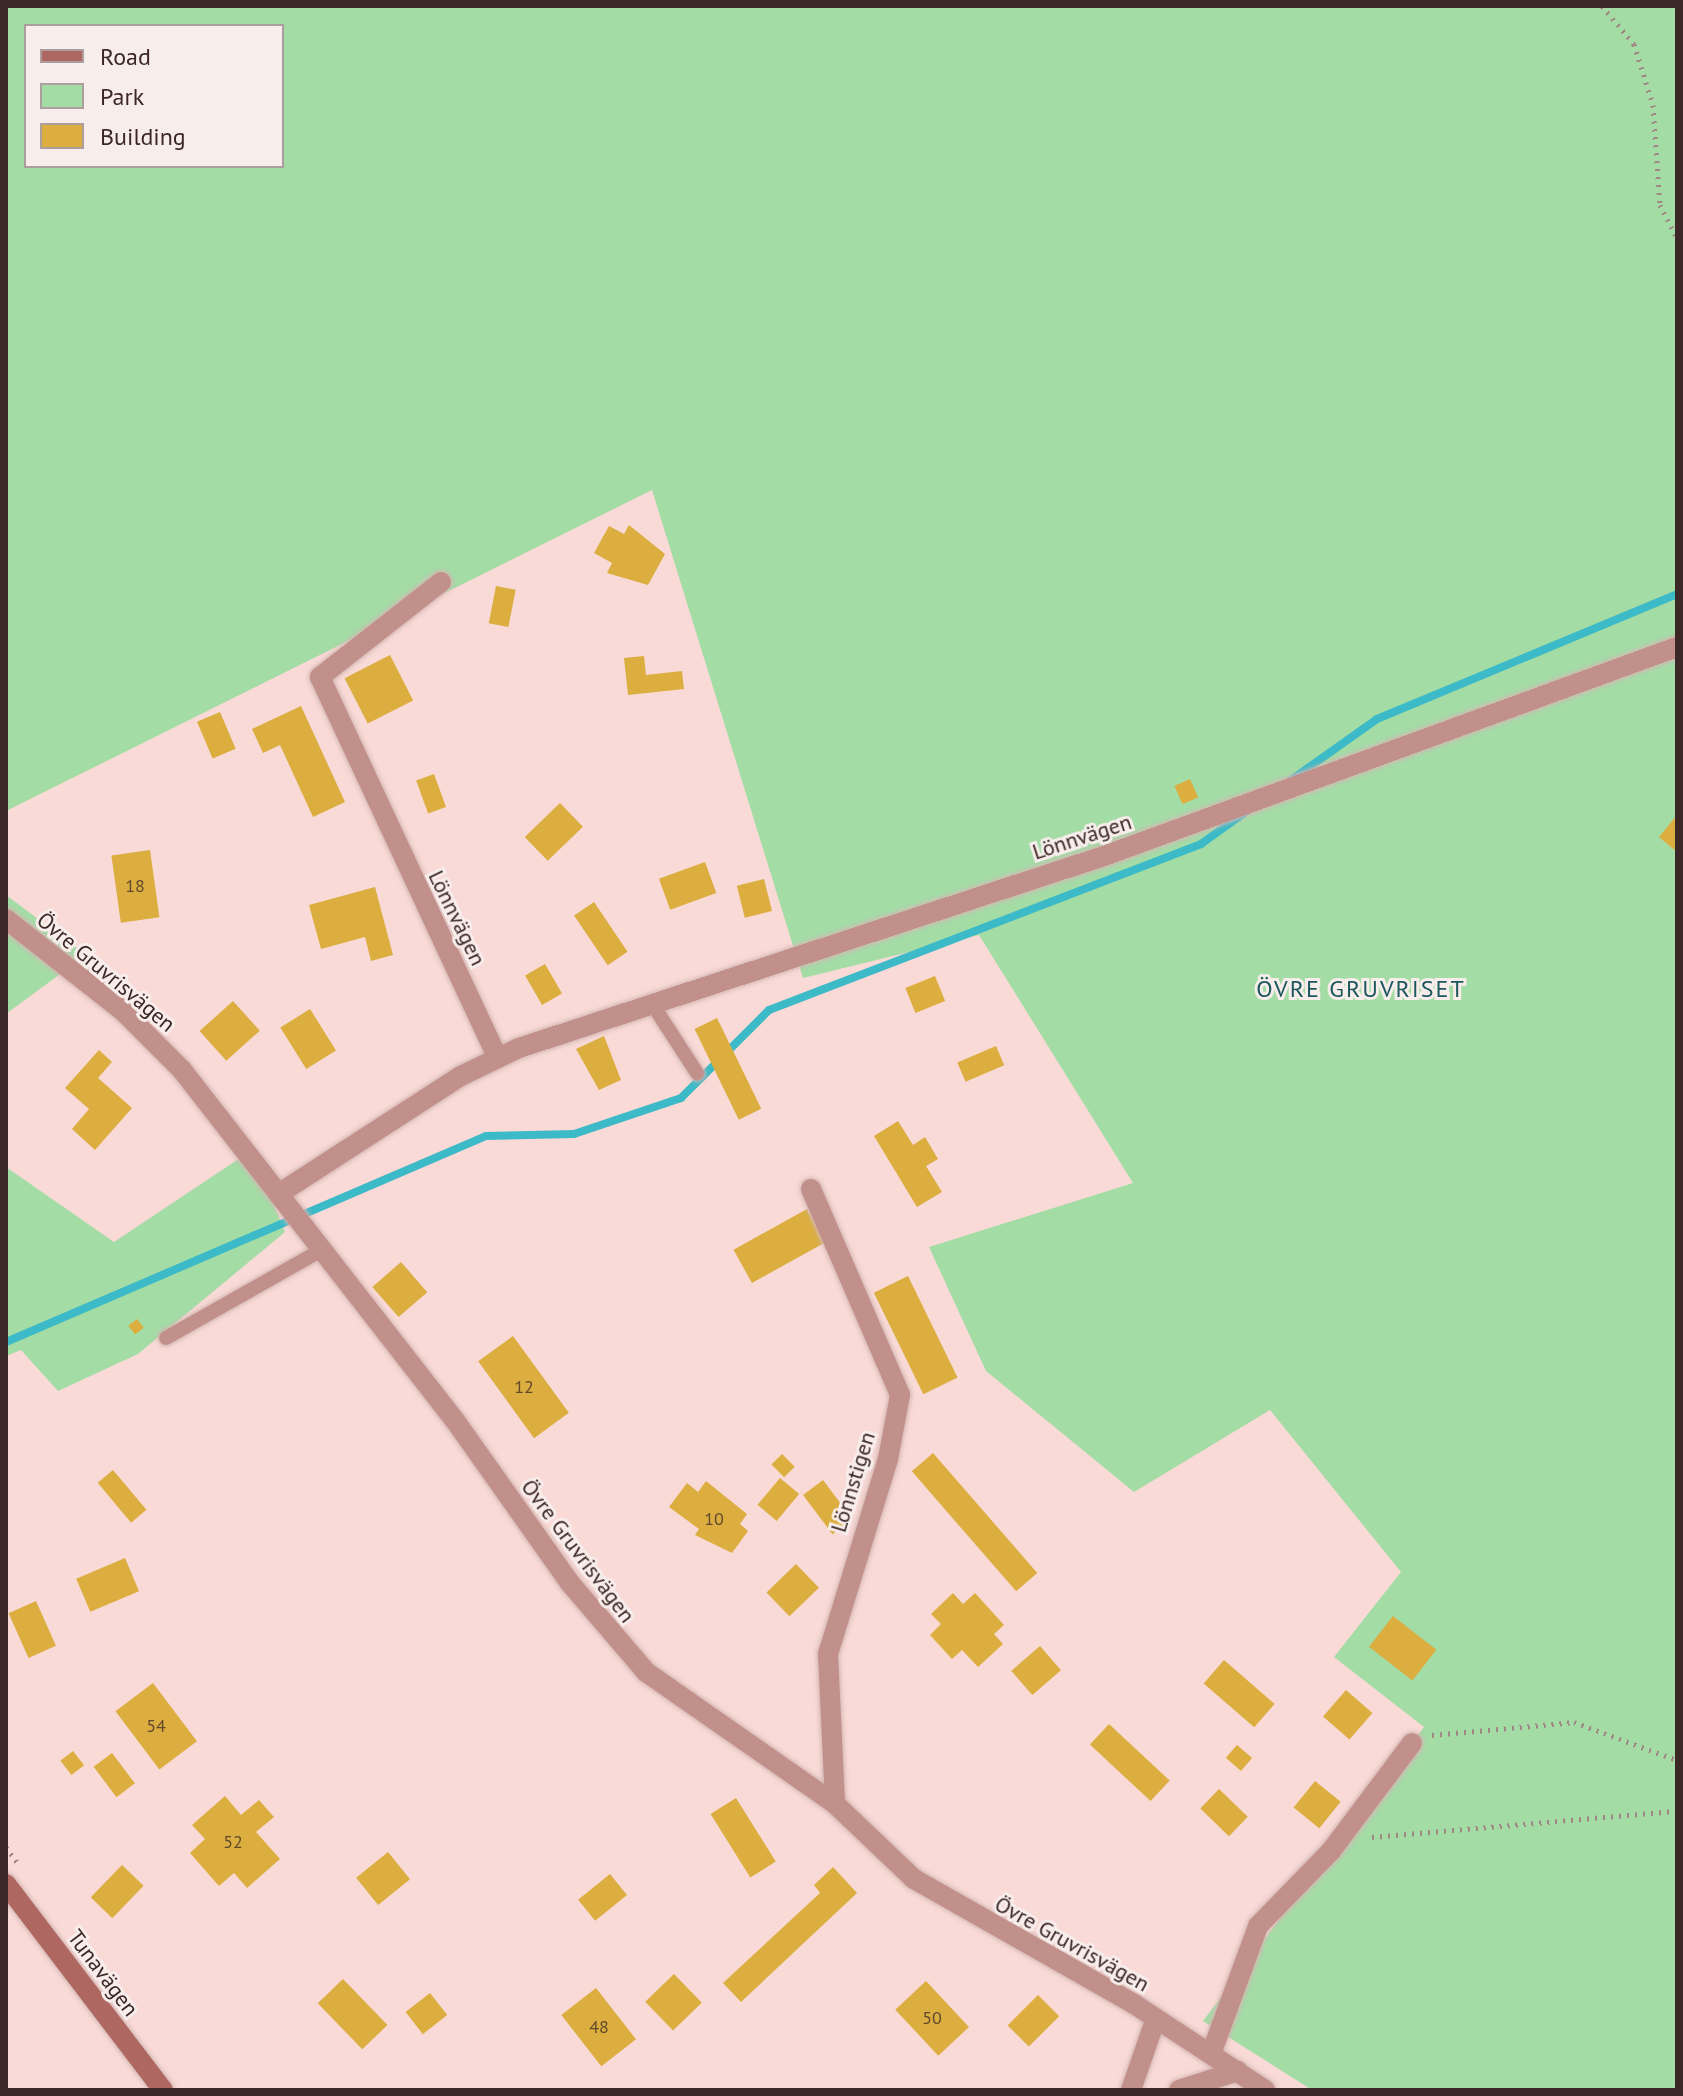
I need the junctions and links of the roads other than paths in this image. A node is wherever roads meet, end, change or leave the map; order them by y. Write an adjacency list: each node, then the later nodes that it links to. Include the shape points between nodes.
1 (441, 582): 5 (street, Lönnvägen, via 320,677 372,800)
2 (1677, 647): 4 (street, Lönnvägen, via 1251,801)
3 (6, 919): 8 (street, Övre Gruvrisvägen, via 140,1026)
4 (651, 1002): 5 (street, Lönnvägen); 6 (lane)
5 (497, 1057): 8 (street, Lönnvägen)
6 (697, 1073)
7 (811, 1189): 12 (street, Lönnstigen, via 900,1395 885,1472 828,1654)
8 (286, 1200): 9 (street, Övre Gruvrisvägen)
9 (323, 1249): 10 (lane); 12 (street, Övre Gruvrisvägen, via 621,1646 675,1695)
10 (166, 1338)
11 (1412, 1743): 15 (street, via 1331,1851 1258,1926)
12 (835, 1804): 14 (street, Övre Gruvrisvägen, via 914,1879 953,1906)
13 (6, 1884): 17 (street, Tunavägen)
14 (1156, 2018): 15 (street, Övre Gruvrisvägen); 18 (street)
15 (1211, 2054): 16 (street, Övre Gruvrisvägen)
16 (1238, 2071): 19 (street); 20 (street, Övre Gruvrisvägen)
17 (163, 2090)
18 (1131, 2090)
19 (1179, 2090)
20 (1265, 2090)

